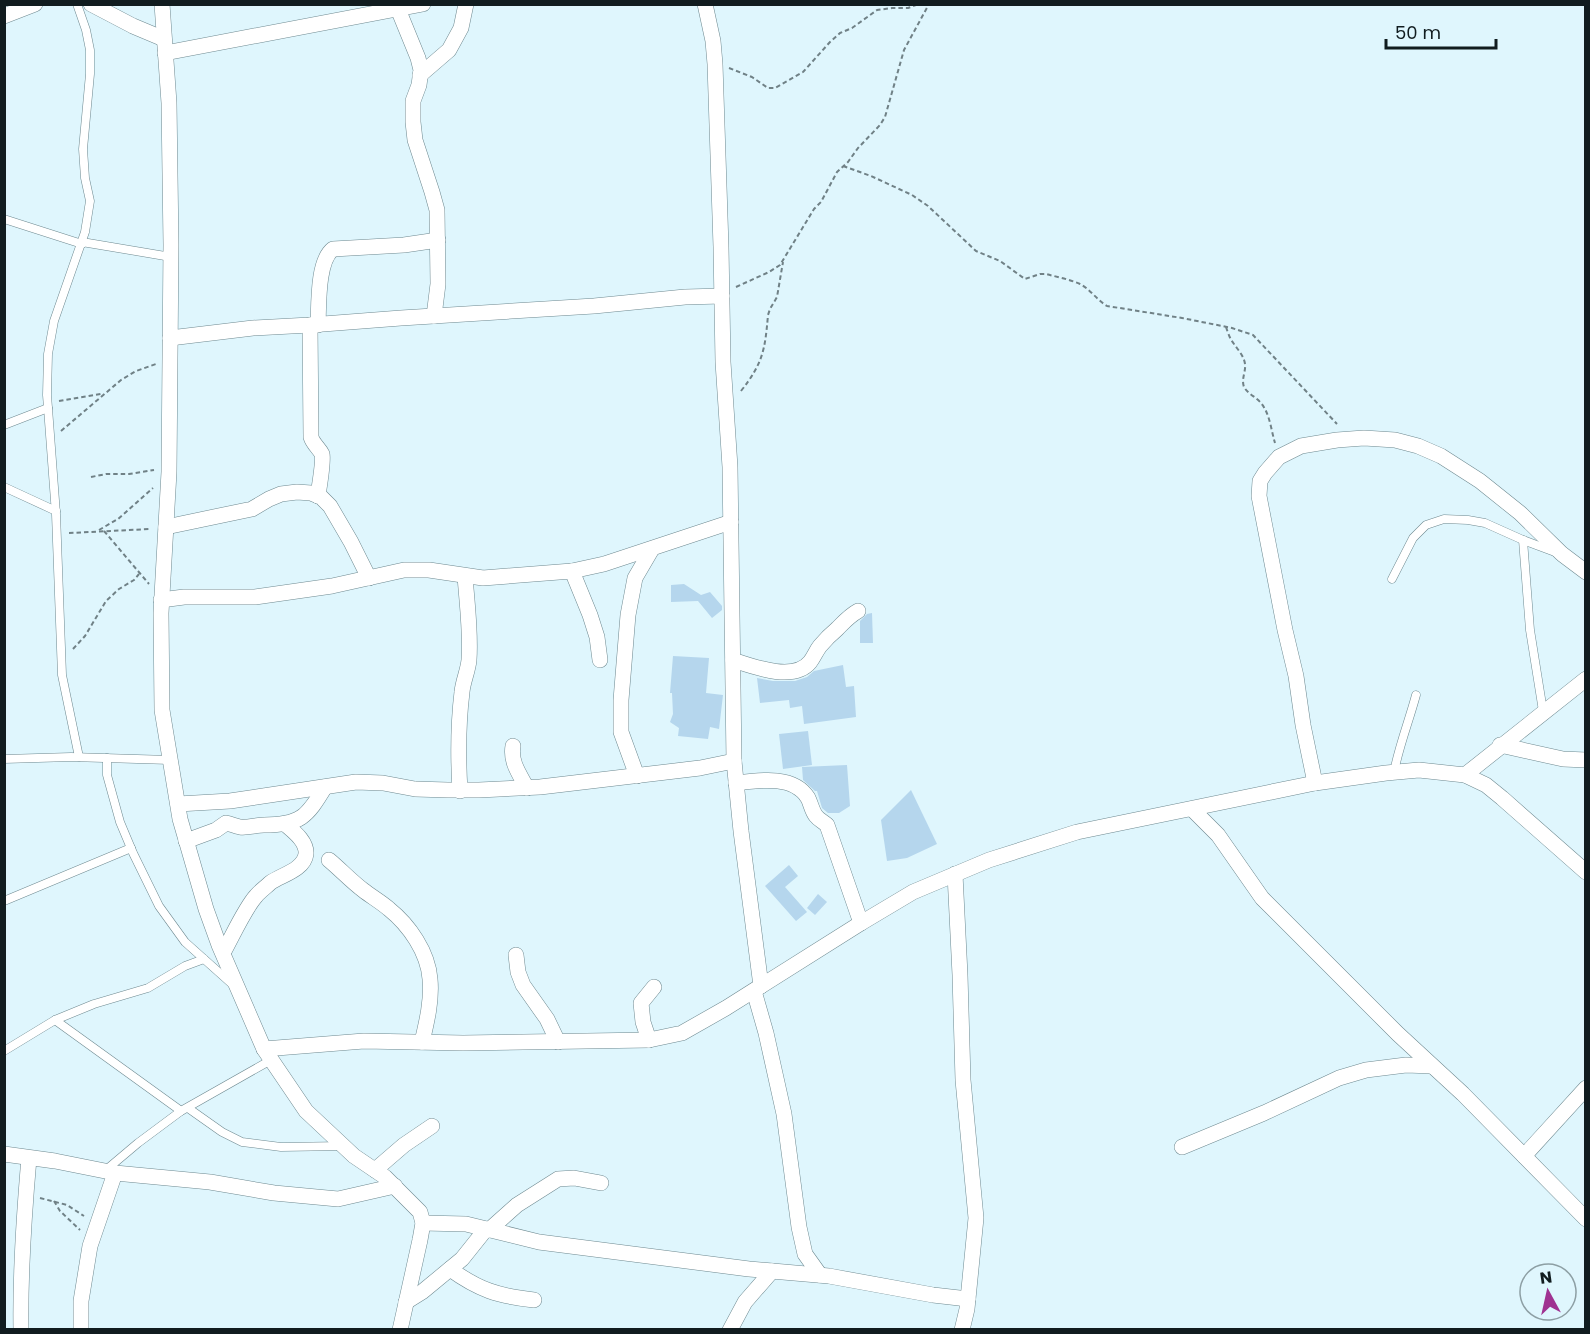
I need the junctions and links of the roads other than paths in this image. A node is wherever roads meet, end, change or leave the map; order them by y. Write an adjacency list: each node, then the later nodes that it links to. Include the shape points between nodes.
1 (35, 4): 9 (street)
2 (77, 4): 14 (lane, via 90,50 83,149 90,201)
3 (91, 4): 10 (street)
4 (162, 4): 10 (street)
5 (423, 4): 8 (street)
6 (466, 4): 11 (street, via 461,28 448,50)
7 (705, 4): 16 (street, via 715,64)
8 (398, 9): 10 (street); 11 (street, via 418,58)
9 (4, 16)
10 (165, 46): 15 (street)
11 (420, 75): 13 (street, via 413,101 413,122 437,210)
12 (4, 219): 14 (lane)
13 (438, 240): 17 (street); 18 (street, via 333,249 323,263)
14 (82, 243): 15 (lane); 20 (lane, via 54,321 48,354)
15 (171, 257): 19 (street)
16 (722, 294): 17 (street); 25 (street)
17 (434, 316): 18 (street)
18 (314, 325): 19 (street); 23 (street, via 311,437 323,461)
19 (170, 338): 26 (street)
20 (48, 406): 21 (lane); 24 (lane)
21 (4, 425)
22 (4, 487): 24 (lane)
23 (318, 496): 26 (street, via 281,494 252,509); 33 (street, via 330,506)
24 (56, 511): 44 (lane, via 63,675)
25 (731, 522): 28 (street); 38 (street)
26 (166, 528): 35 (street)
27 (1523, 540): 29 (lane); 34 (lane, via 1485,523 1444,519 1426,525 1413,538); 41 (lane, via 1530,630)
28 (652, 549): 30 (street); 52 (street, via 635,578 621,700 621,732)
29 (1562, 554): 31 (street); 54 (street, via 1480,481 1418,446 1395,440 1350,439 1301,446 1279,457 1265,472 1259,496)
30 (572, 571): 32 (street); 37 (street, via 597,637)
31 (1586, 572)
32 (465, 576): 33 (street, via 404,570); 57 (street, via 470,638 459,722)
33 (369, 578): 35 (street, via 255,597)
34 (1392, 579)
35 (161, 598): 47 (street, via 162,710)
36 (858, 611): 38 (street, via 848,616 800,670 757,668)
37 (600, 660)
38 (734, 660): 49 (street)
39 (1586, 679): 41 (street)
40 (1416, 695): 50 (lane)
41 (1544, 711): 43 (street)
42 (513, 746): 56 (street, via 515,765)
43 (1500, 746): 48 (street); 51 (street)
44 (79, 757): 45 (lane); 46 (lane)
45 (107, 758): 47 (lane); 62 (lane, via 110,789)
46 (4, 759)
47 (170, 760): 58 (street)
48 (1586, 760)
49 (734, 761): 52 (street); 53 (street)
50 (1394, 772): 51 (street, via 1419,770); 54 (street)
51 (1465, 775): 64 (street, via 1486,785)
52 (637, 776): 56 (street)
53 (736, 783): 67 (street, via 758,780 793,784 808,797 815,815 827,825); 72 (street)
54 (1316, 783): 59 (street)
55 (325, 787): 57 (street, via 356,782); 58 (street); 60 (street, via 310,810)
56 (527, 788): 57 (street)
57 (460, 790)
58 (178, 804): 61 (street)
59 (1192, 809): 65 (street, via 1077,832); 80 (street, via 1218,835 1262,897)
60 (285, 824): 61 (street, via 242,827 226,823); 68 (street, via 301,839 306,854 303,862 255,897)
61 (186, 841): 68 (street)
62 (131, 848): 66 (lane); 70 (lane, via 159,906 185,942)
63 (329, 860): 76 (street, via 408,927 419,946 430,979)
64 (1586, 872)
65 (955, 874): 67 (street); 99 (street, via 963,1080 976,1218)
66 (4, 901)
67 (861, 923): 72 (street)
68 (223, 953): 73 (street)
69 (516, 956): 77 (street, via 523,985)
70 (204, 959): 73 (lane); 74 (lane, via 148,988)
71 (654, 987): 75 (street, via 641,1002)
72 (758, 988): 75 (street, via 682,1033); 98 (street, via 784,1114 799,1227 805,1254)
73 (240, 992): 79 (street)
74 (55, 1020): 78 (lane); 82 (lane)
75 (649, 1040): 77 (street)
76 (422, 1042): 77 (street); 79 (street, via 364,1041)
77 (558, 1042)
78 (4, 1051)
79 (268, 1054): 82 (lane); 84 (street, via 306,1111)
80 (1432, 1066): 85 (street, via 1366,1070 1339,1078); 87 (street)
81 (1586, 1088): 87 (street)
82 (184, 1110): 84 (lane, via 242,1142 281,1147); 90 (lane, via 138,1143)
83 (432, 1126): 89 (street)
84 (343, 1146): 89 (street)
85 (1182, 1148)
86 (4, 1154): 88 (street)
87 (1524, 1156): 93 (street)
88 (29, 1158): 90 (street); 102 (street, via 20,1285)
89 (375, 1170): 92 (street)
90 (110, 1172): 92 (street, via 338,1198); 103 (street, via 92,1241 81,1301)
91 (601, 1183): 95 (street, via 558,1179)
92 (395, 1186): 94 (street, via 420,1212)
93 (1586, 1219)
94 (423, 1222): 95 (street, via 466,1224); 101 (street)
95 (487, 1230): 96 (street); 97 (street, via 539,1242)
96 (450, 1269): 100 (street, via 488,1292); 101 (street)
97 (772, 1271): 98 (street); 105 (street, via 745,1302)
98 (820, 1275): 99 (street)
99 (968, 1299): 106 (street)
100 (534, 1300)
101 (406, 1302): 104 (street)
102 (21, 1329)
103 (81, 1329)
104 (400, 1329)
105 (730, 1329)
106 (962, 1329)

